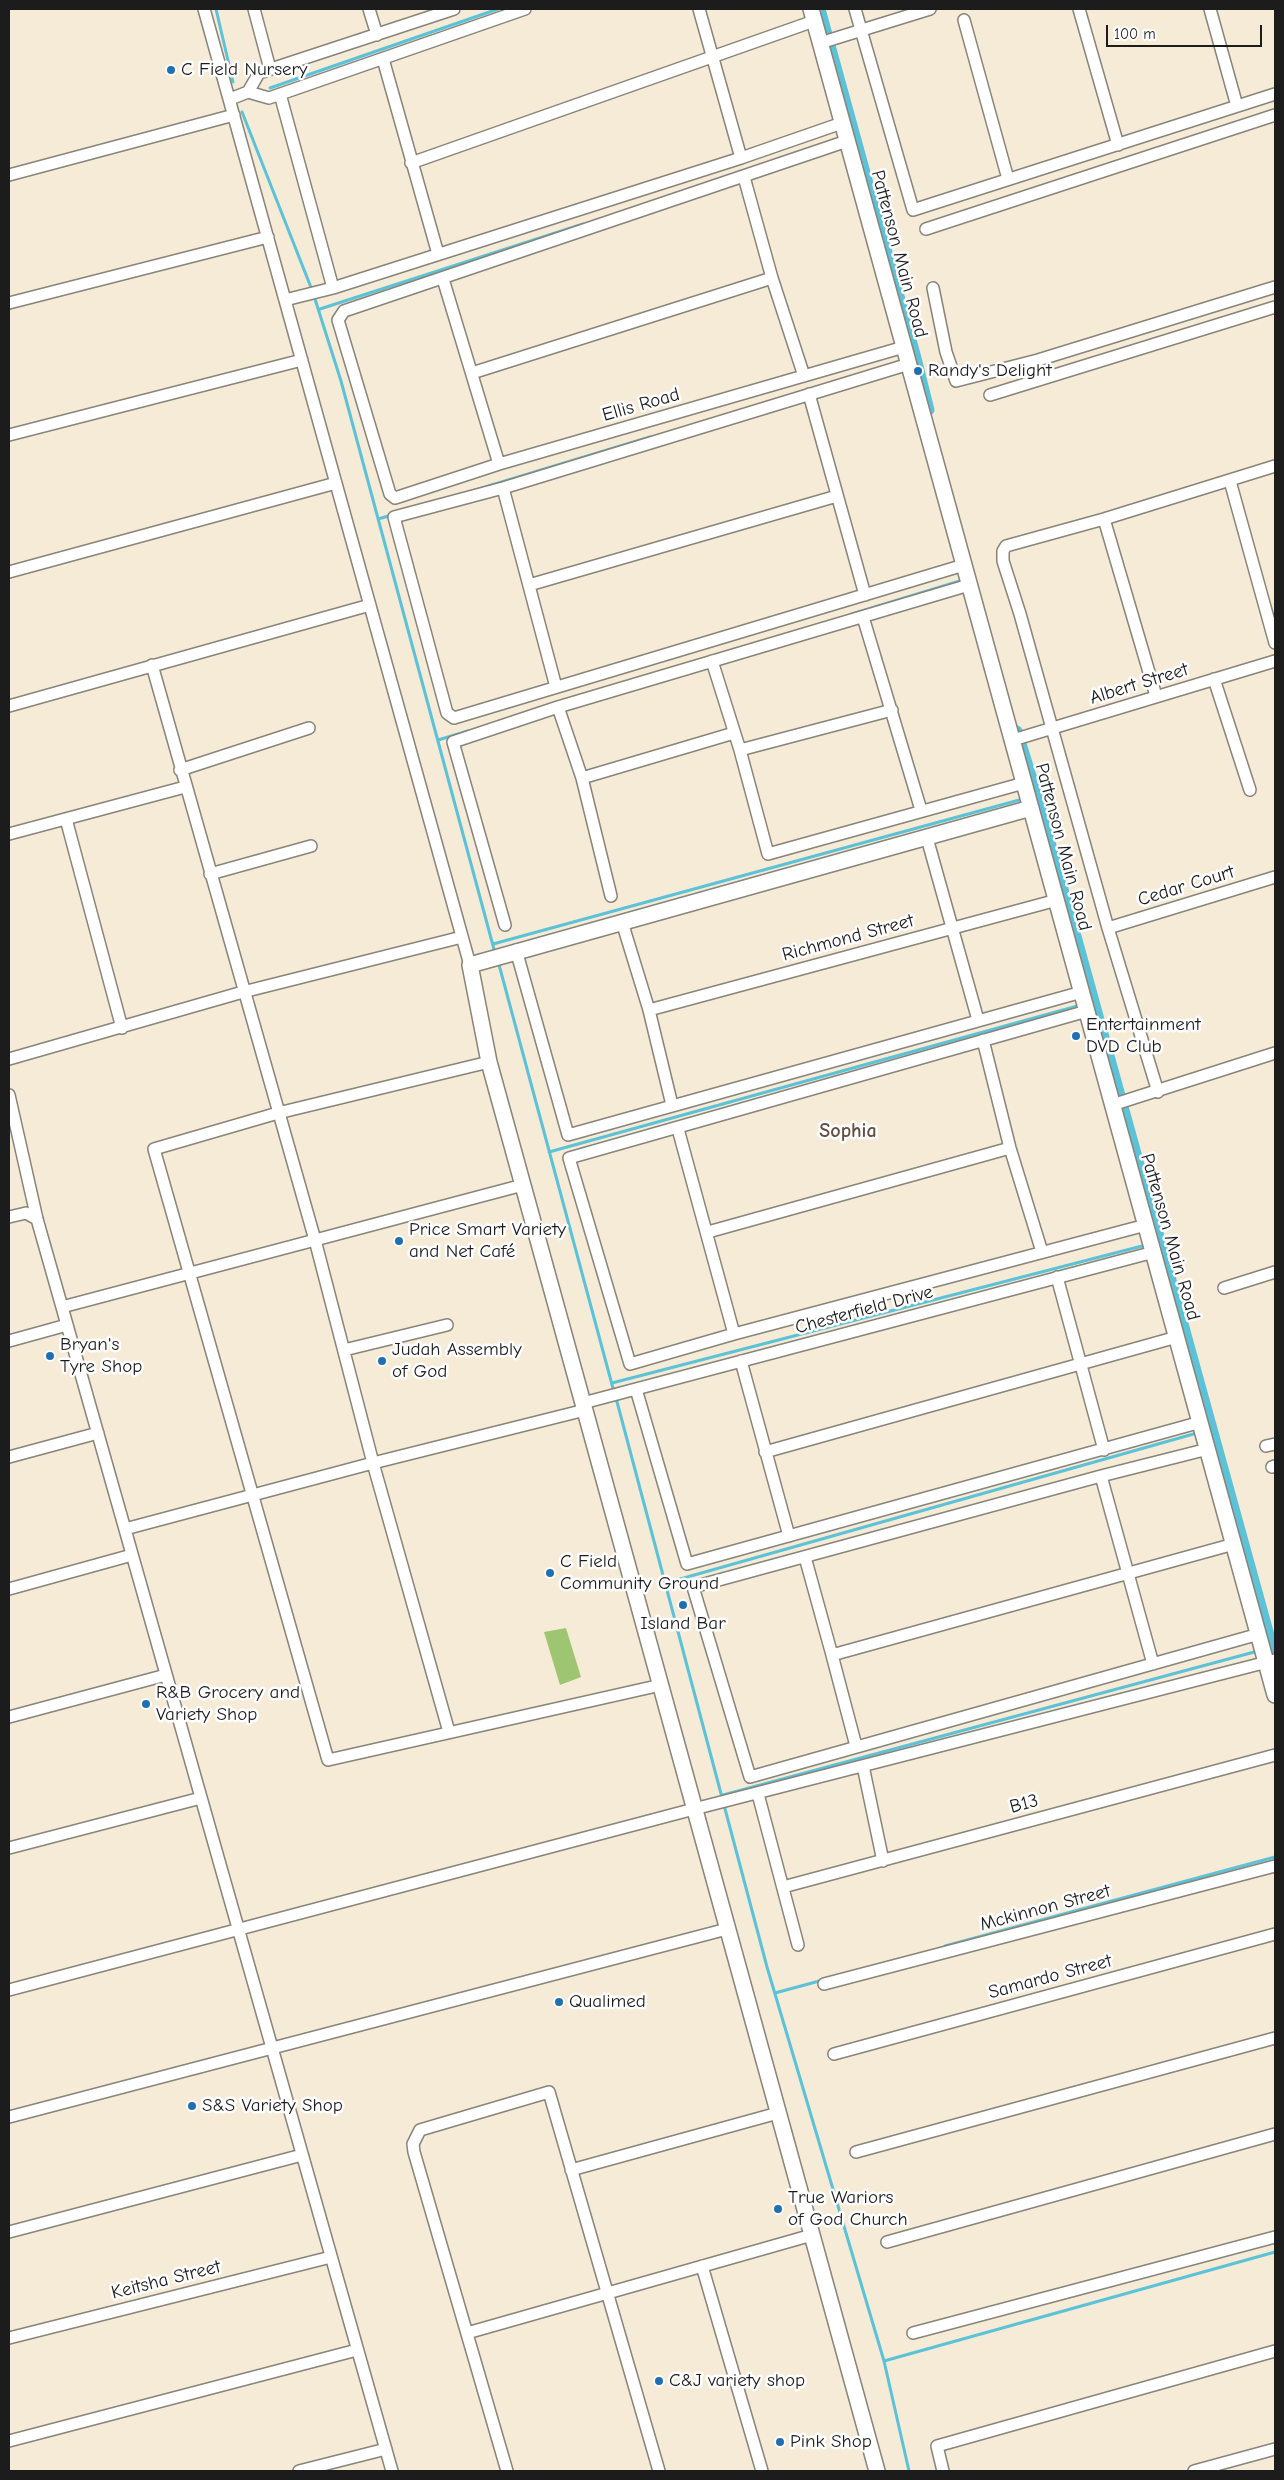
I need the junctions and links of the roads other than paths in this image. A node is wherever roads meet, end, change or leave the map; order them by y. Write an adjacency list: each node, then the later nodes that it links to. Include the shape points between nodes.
1 (204, 9): 22 (street)
2 (254, 9): 18 (street)
3 (370, 9): 14 (street)
4 (454, 9): 14 (street)
5 (526, 9): 17 (street)
6 (699, 9): 16 (street)
7 (855, 9): 13 (street)
8 (930, 9): 13 (street)
9 (1079, 9): 28 (street)
10 (1210, 9): 23 (street)
11 (813, 15): 15 (street, Pattenson Main Road); 16 (street)
12 (964, 20): 33 (street)
13 (859, 31): 15 (street); 33 (street, via 913,210)
14 (377, 35): 18 (street)
15 (823, 42): 26 (street, Pattenson Main Road)
16 (714, 57): 29 (street); 30 (street)
17 (383, 59): 20 (street); 30 (street)
18 (270, 68): 19 (street, via 259,73)
19 (248, 92): 20 (street, via 269,98); 22 (street)
20 (280, 94): 41 (street)
21 (1275, 94): 23 (street)
22 (230, 99): 24 (street)
23 (1237, 106): 28 (street)
24 (234, 114): 31 (street); 35 (street)
25 (1275, 115): 34 (street)
26 (842, 122): 27 (street, Pattenson Main Road); 29 (street)
27 (847, 141): 32 (street); 45 (street, Pattenson Main Road)
28 (1118, 144): 33 (street)
29 (741, 158): 36 (street)
30 (412, 163): 36 (street)
31 (9, 175)
32 (744, 177): 37 (street); 38 (street)
33 (1008, 179)
34 (926, 229)
35 (268, 237): 42 (street); 43 (street)
36 (438, 254): 41 (street)
37 (772, 278): 50 (street); 51 (street)
38 (443, 279): 50 (street); 55 (street, Ellis Road, via 344,311 338,320 390,494 396,498)
39 (1275, 287): 46 (street)
40 (933, 288): 46 (street, via 944,344 956,381)
41 (328, 290): 42 (street)
42 (288, 300): 47 (street)
43 (9, 303)
44 (1275, 308): 49 (street)
45 (904, 347): 48 (street, Pattenson Main Road); 51 (street, Ellis Road)
46 (1077, 348): 49 (street)
47 (302, 360): 54 (street); 58 (street)
48 (909, 364): 52 (street); 63 (street, Pattenson Main Road)
49 (1084, 367): 53 (street)
50 (472, 373): 55 (street)
51 (804, 376): 55 (street, Ellis Road)
52 (809, 394): 59 (street); 60 (street)
53 (990, 396)
54 (9, 435)
55 (499, 464)
56 (1275, 466): 57 (street)
57 (1230, 481): 61 (street); 68 (street)
58 (336, 482): 62 (street); 66 (street)
59 (504, 488): 64 (street); 73 (street, via 394,518 447,713 454,718)
60 (837, 496): 64 (street); 65 (street)
61 (1104, 519): 74 (street); 79 (street, via 1006,546 1003,552)
62 (9, 572)
63 (967, 576): 65 (street); 67 (street); 81 (street, Pattenson Main Road)
64 (529, 585): 73 (street)
65 (865, 595): 73 (street)
66 (370, 605): 71 (street); 102 (street)
67 (863, 617): 69 (street); 77 (street)
68 (1275, 643)
69 (712, 661): 76 (street); 80 (street)
70 (1275, 661): 72 (street, Albert Street)
71 (152, 665): 75 (street); 83 (street)
72 (1214, 679): 74 (street, Albert Street); 87 (street)
73 (556, 688)
74 (1156, 696): 79 (street, Albert Street)
75 (9, 706)
76 (558, 707): 84 (street); 99 (street, via 453,742)
77 (892, 710): 82 (street); 89 (street)
78 (309, 728): 83 (street)
79 (1052, 729): 81 (street, Albert Street); 100 (street)
80 (734, 733): 82 (street); 84 (street)
81 (1019, 739): 85 (street, Pattenson Main Road)
82 (740, 750): 89 (street, via 768,854)
83 (180, 770): 86 (street)
84 (582, 778): 96 (street)
85 (1024, 782): 88 (street, Pattenson Main Road); 89 (street)
86 (185, 787): 90 (street); 94 (street)
87 (1250, 790)
88 (1031, 808): 92 (street); 97 (street, Pattenson Main Road)
89 (921, 810)
90 (66, 819): 91 (street); 110 (street)
91 (9, 834)
92 (927, 838): 98 (street); 101 (street)
93 (311, 846): 94 (street)
94 (210, 874): 105 (street)
95 (1275, 877): 100 (street, Cedar Court)
96 (611, 896)
97 (1057, 900): 101 (street, Richmond Street); 106 (street, Pattenson Main Road)
98 (622, 922): 103 (street); 107 (street)
99 (505, 925)
100 (1108, 928): 115 (street)
101 (951, 929): 107 (street, Richmond Street); 109 (street)
102 (462, 937): 104 (street); 105 (street)
103 (514, 951): 104 (street); 118 (street, via 568,1135)
104 (470, 965): 114 (street)
105 (243, 992): 110 (street); 119 (street)
106 (1082, 992): 108 (street, Pattenson Main Road); 109 (street)
107 (649, 1010): 118 (street)
108 (1087, 1011): 111 (street); 117 (street, Pattenson Main Road)
109 (978, 1020): 118 (street)
110 (122, 1028): 113 (street)
111 (984, 1040): 120 (street); 121 (street)
112 (1275, 1053): 115 (street)
113 (9, 1059)
114 (489, 1062): 119 (street); 122 (street)
115 (1158, 1092): 117 (street)
116 (9, 1095): 124 (street)
117 (1116, 1104): 125 (street, Pattenson Main Road)
118 (672, 1105)
119 (278, 1113): 127 (street); 131 (street, via 154,1149)
120 (678, 1129): 126 (street); 137 (street, Chesterfield Drive, via 569,1158 630,1364)
121 (1010, 1148): 126 (street); 128 (street)
122 (523, 1185): 127 (street); 144 (street)
123 (9, 1217): 124 (street, via 26,1213)
124 (37, 1219): 134 (street)
125 (1146, 1224): 128 (street, Chesterfield Drive); 129 (street, Pattenson Main Road)
126 (708, 1232): 137 (street)
127 (315, 1240): 131 (street); 140 (street)
128 (1042, 1252): 137 (street, Chesterfield Drive)
129 (1154, 1252): 132 (street, Chesterfield Drive); 138 (street, Pattenson Main Road)
130 (1275, 1272): 133 (street)
131 (189, 1274): 134 (street); 153 (street)
132 (1057, 1277): 141 (street, Chesterfield Drive); 142 (street)
133 (1224, 1288)
134 (62, 1307): 135 (street)
135 (67, 1325): 139 (street); 146 (street)
136 (446, 1325): 140 (street)
137 (734, 1334)
138 (1177, 1337): 142 (street); 145 (street, Pattenson Main Road)
139 (9, 1341)
140 (344, 1350): 151 (street)
141 (741, 1361): 143 (street, Chesterfield Drive); 149 (street)
142 (1081, 1364): 148 (street); 149 (street)
143 (636, 1389): 144 (street, Chesterfield Drive); 155 (street, via 686,1564)
144 (584, 1406): 151 (street, Chesterfield Drive); 166 (street)
145 (1201, 1424): 147 (street, Pattenson Main Road); 148 (street)
146 (98, 1433): 150 (street); 154 (street)
147 (1208, 1447): 152 (street); 156 (street, Pattenson Main Road)
148 (1104, 1450): 155 (street)
149 (766, 1452): 155 (street)
150 (9, 1457)
151 (373, 1463): 153 (street, Chesterfield Drive); 169 (street)
152 (1101, 1476): 158 (street); 159 (street)
153 (252, 1495): 154 (street, Chesterfield Drive); 169 (street, via 328,1760)
154 (125, 1528): 157 (street)
155 (789, 1536)
156 (1234, 1544): 159 (street); 161 (street, Pattenson Main Road)
157 (132, 1555): 160 (street); 165 (street)
158 (805, 1557): 162 (street); 170 (street, via 693,1588 750,1776)
159 (1128, 1574): 162 (street); 164 (street)
160 (9, 1589)
161 (1260, 1637): 163 (street, Pattenson Main Road); 164 (street)
162 (832, 1655): 170 (street)
163 (1268, 1661): 167 (street, Pattenson Main Road); 172 (street)
164 (1153, 1664): 170 (street)
165 (166, 1675): 168 (street); 174 (street)
166 (661, 1685): 169 (street); 175 (street)
167 (1275, 1695)
168 (9, 1716)
169 (449, 1732)
170 (856, 1746)
171 (1275, 1755): 177 (street, B13)
172 (863, 1766): 173 (street); 177 (street)
173 (758, 1794): 175 (street); 179 (street)
174 (201, 1798): 176 (street); 180 (street)
175 (694, 1809): 180 (street); 181 (street)
176 (9, 1848)
177 (883, 1860): 179 (street, B13)
178 (1275, 1866): 184 (street, Mckinnon Street)
179 (783, 1887): 183 (street)
180 (238, 1929): 185 (street); 187 (street)
181 (727, 1929): 187 (street); 189 (street)
182 (1275, 1934): 188 (street, Samardo Street)
183 (798, 1945)
184 (824, 1984)
185 (9, 1990)
186 (1275, 2038): 192 (street)
187 (272, 2048): 190 (street); 193 (street)
188 (834, 2054)
189 (778, 2113): 194 (street); 196 (street)
190 (9, 2117)
191 (1275, 2134): 198 (street)
192 (856, 2152)
193 (302, 2155): 195 (street); 199 (street)
194 (571, 2170): 201 (street); 202 (street, via 549,2092 420,2130 413,2144 414,2152)
195 (9, 2232)
196 (812, 2235): 200 (street); 215 (street)
197 (1275, 2237): 203 (street)
198 (887, 2242)
199 (331, 2256): 204 (street, Keitsha Street); 205 (street)
200 (702, 2266): 201 (street); 214 (street)
201 (607, 2293): 202 (street); 213 (street)
202 (467, 2333): 212 (street)
203 (913, 2333)
204 (9, 2338)
205 (357, 2350): 207 (street); 208 (street)
206 (1275, 2351): 216 (street, via 937,2446)
207 (9, 2441)
208 (386, 2449): 210 (street); 211 (street)
209 (1275, 2449): 217 (street)
210 (298, 2471)
211 (392, 2471)
212 (507, 2471)
213 (659, 2471)
214 (762, 2471)
215 (877, 2471)
216 (943, 2471)
217 (1194, 2471)

